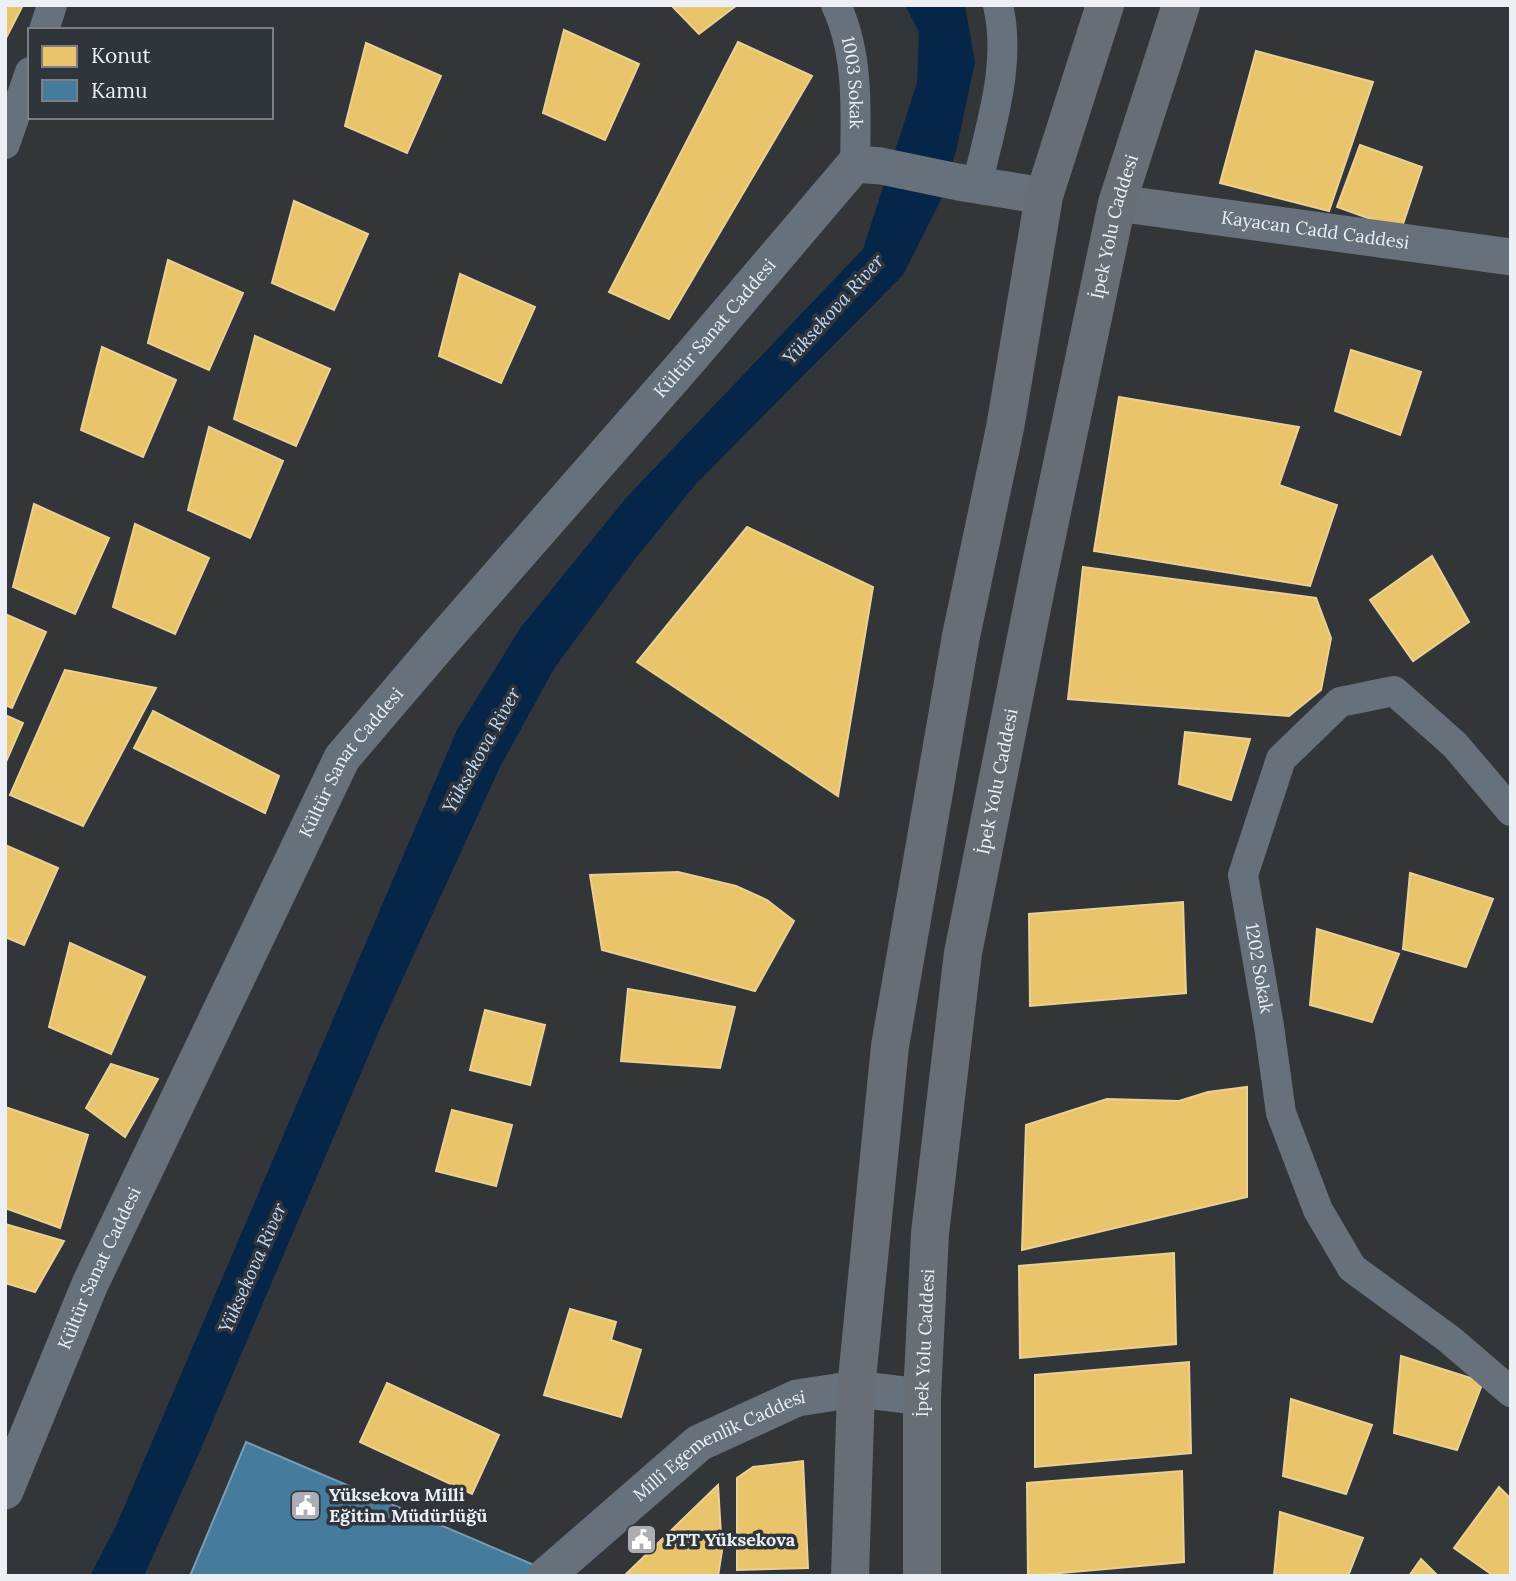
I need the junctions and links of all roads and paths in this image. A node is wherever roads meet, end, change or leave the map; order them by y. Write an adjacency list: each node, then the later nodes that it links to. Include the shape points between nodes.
1 (52, 5): 6 (street)
2 (836, 5): 9 (street, 1003 Sokak, via 852,58)
3 (998, 5): 10 (street, via 1002,69)
4 (1105, 5): 11 (highway)
5 (1181, 5): 12 (highway, İpek Yolu Caddesi)
6 (45, 28)
7 (28, 78): 8 (street)
8 (5, 144)
9 (868, 165): 10 (street); 18 (street, Kültür Sanat Caddesi, via 690,358 342,758 90,1283)
10 (968, 184): 11 (street)
11 (1044, 196): 15 (highway, via 890,1046)
12 (1117, 203): 13 (street, Kayacan Cadd Caddesi); 17 (highway, İpek Yolu Caddesi, via 963,953 930,1233)
13 (1511, 257)
14 (1511, 811): 16 (street, 1202 Sokak, via 1455,745 1394,691 1340,702 1281,759 1243,875 1281,1113 1318,1210 1352,1268 1449,1339)
15 (856, 1388): 17 (street, Millî Egemenlik Caddesi); 19 (street, Millî Egemenlik Caddesi, via 797,1398 699,1443); 20 (highway)
16 (1511, 1392)
17 (922, 1397): 21 (highway, İpek Yolu Caddesi)
18 (5, 1491)
19 (546, 1576)
20 (850, 1576)
21 (922, 1576)

